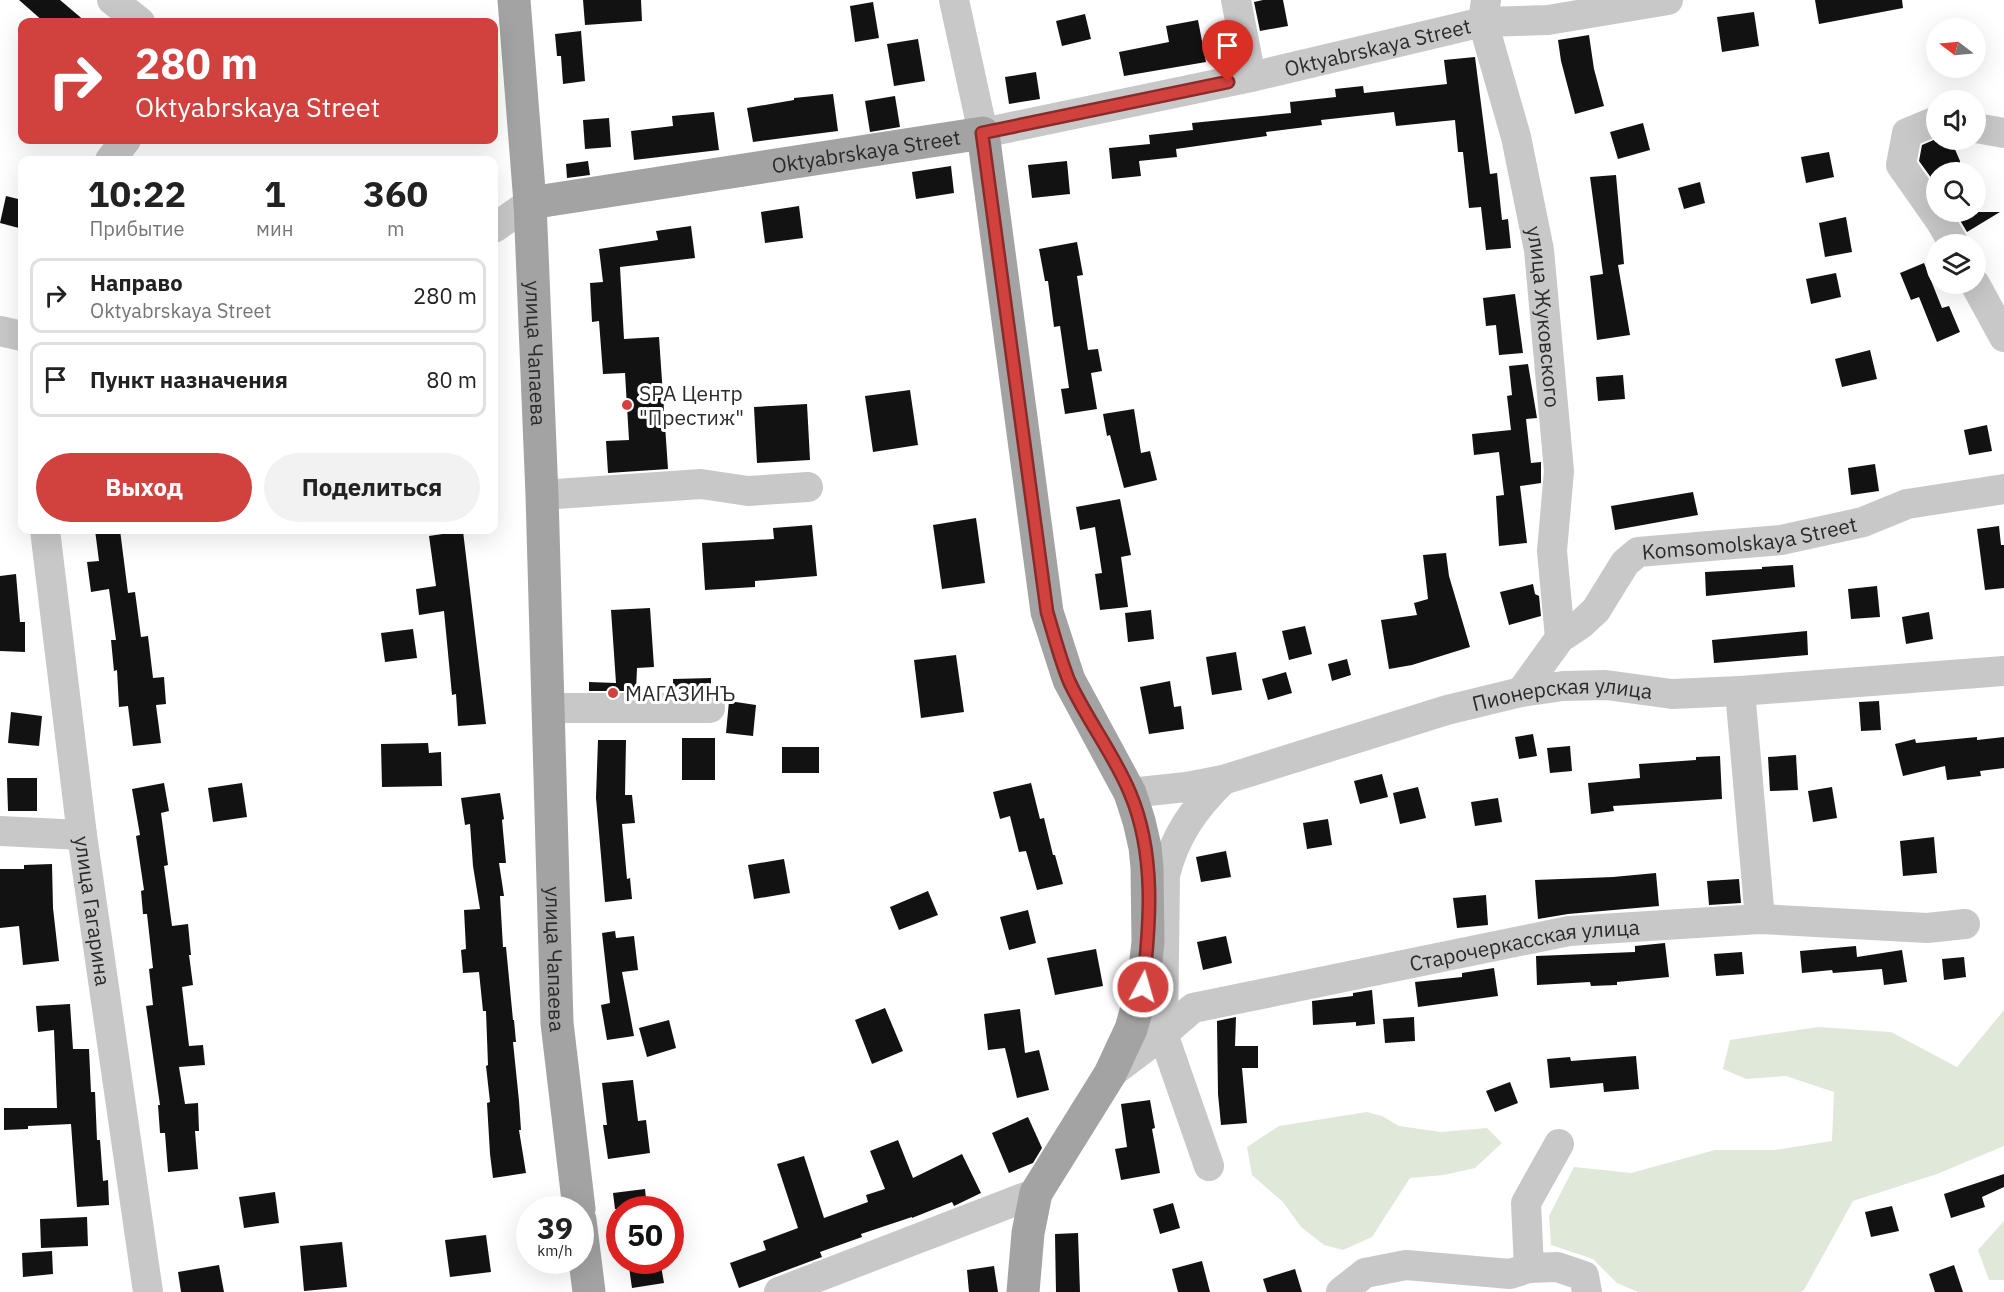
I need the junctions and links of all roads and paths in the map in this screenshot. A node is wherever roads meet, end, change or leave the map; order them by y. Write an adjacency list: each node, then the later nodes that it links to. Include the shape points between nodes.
1 (112, 0): 7 (street)
2 (514, 0): 15 (main road, улица Чапаева)
3 (954, 0): 11 (street)
4 (1236, 0): 8 (street)
5 (1668, 0): 6 (street, Oktyabrskaya Street, via 1548,20)
6 (1484, 11): 8 (street, Oktyabrskaya Street); 24 (street, улица Жуковского, via 1539,250 1559,471 1552,551)
7 (135, 18)
8 (1251, 77): 11 (street, Oktyabrskaya Street)
9 (1926, 124): 17 (street, via 1907,133 1901,165)
10 (1986, 130): 12 (street)
11 (982, 133): 15 (main road, Oktyabrskaya Street); 31 (main road, via 1047,612 1069,680)
12 (2004, 133)
13 (123, 144): 14 (street)
14 (113, 156)
15 (530, 203): 16 (street, Oktyabrskaya Street); 22 (main road, улица Чапаева)
16 (498, 225)
17 (1948, 234)
18 (1981, 294): 19 (street)
19 (2004, 337)
20 (808, 487): 22 (street, via 748,491 701,484)
21 (2004, 489): 24 (street, Komsomolskaya Street, via 1907,504 1863,522 1781,540 1638,552 1625,563 1596,610)
22 (542, 495): 28 (main road, улица Чапаева)
23 (45, 534): 33 (street, улица Гагарина)
24 (1560, 638): 27 (street, Komsomolskaya Street)
25 (2004, 671): 26 (street, Пионерская улица)
26 (1740, 691): 27 (street, Пионерская улица, via 1672,694 1606,685); 34 (street)
27 (1521, 692): 30 (street, Пионерская улица, via 1447,710)
28 (548, 708): 29 (street); 41 (main road, улица Чапаева, via 556,1023)
29 (710, 708)
30 (1222, 780): 31 (street, Пионерская улица); 36 (street, via 1183,827 1165,874)
31 (1130, 793): 37 (main road, via 1145,847 1148,942 1143,987 1131,1029)
32 (0, 831): 33 (street)
33 (82, 835): 44 (street, улица Гагарина)
34 (1760, 919): 35 (street, Старочеркасская улица, via 1927,928); 36 (street, Старочеркасская улица, via 1569,931 1193,1008)
35 (1965, 924)
36 (1163, 1034): 37 (street, Старочеркасская улица); 39 (street)
37 (1110, 1074): 40 (main road)
38 (1559, 1144): 43 (street, via 1526,1203)
39 (1209, 1166)
40 (1036, 1193): 46 (street); 47 (main road)
41 (577, 1196)
42 (587, 1274): 45 (main road)
43 (1521, 1278): 48 (street, via 1406,1265 1365,1273); 49 (street, via 1557,1267 1584,1276)
44 (148, 1292)
45 (589, 1292)
46 (779, 1292)
47 (1023, 1292)
48 (1341, 1292)
49 (1587, 1292)

